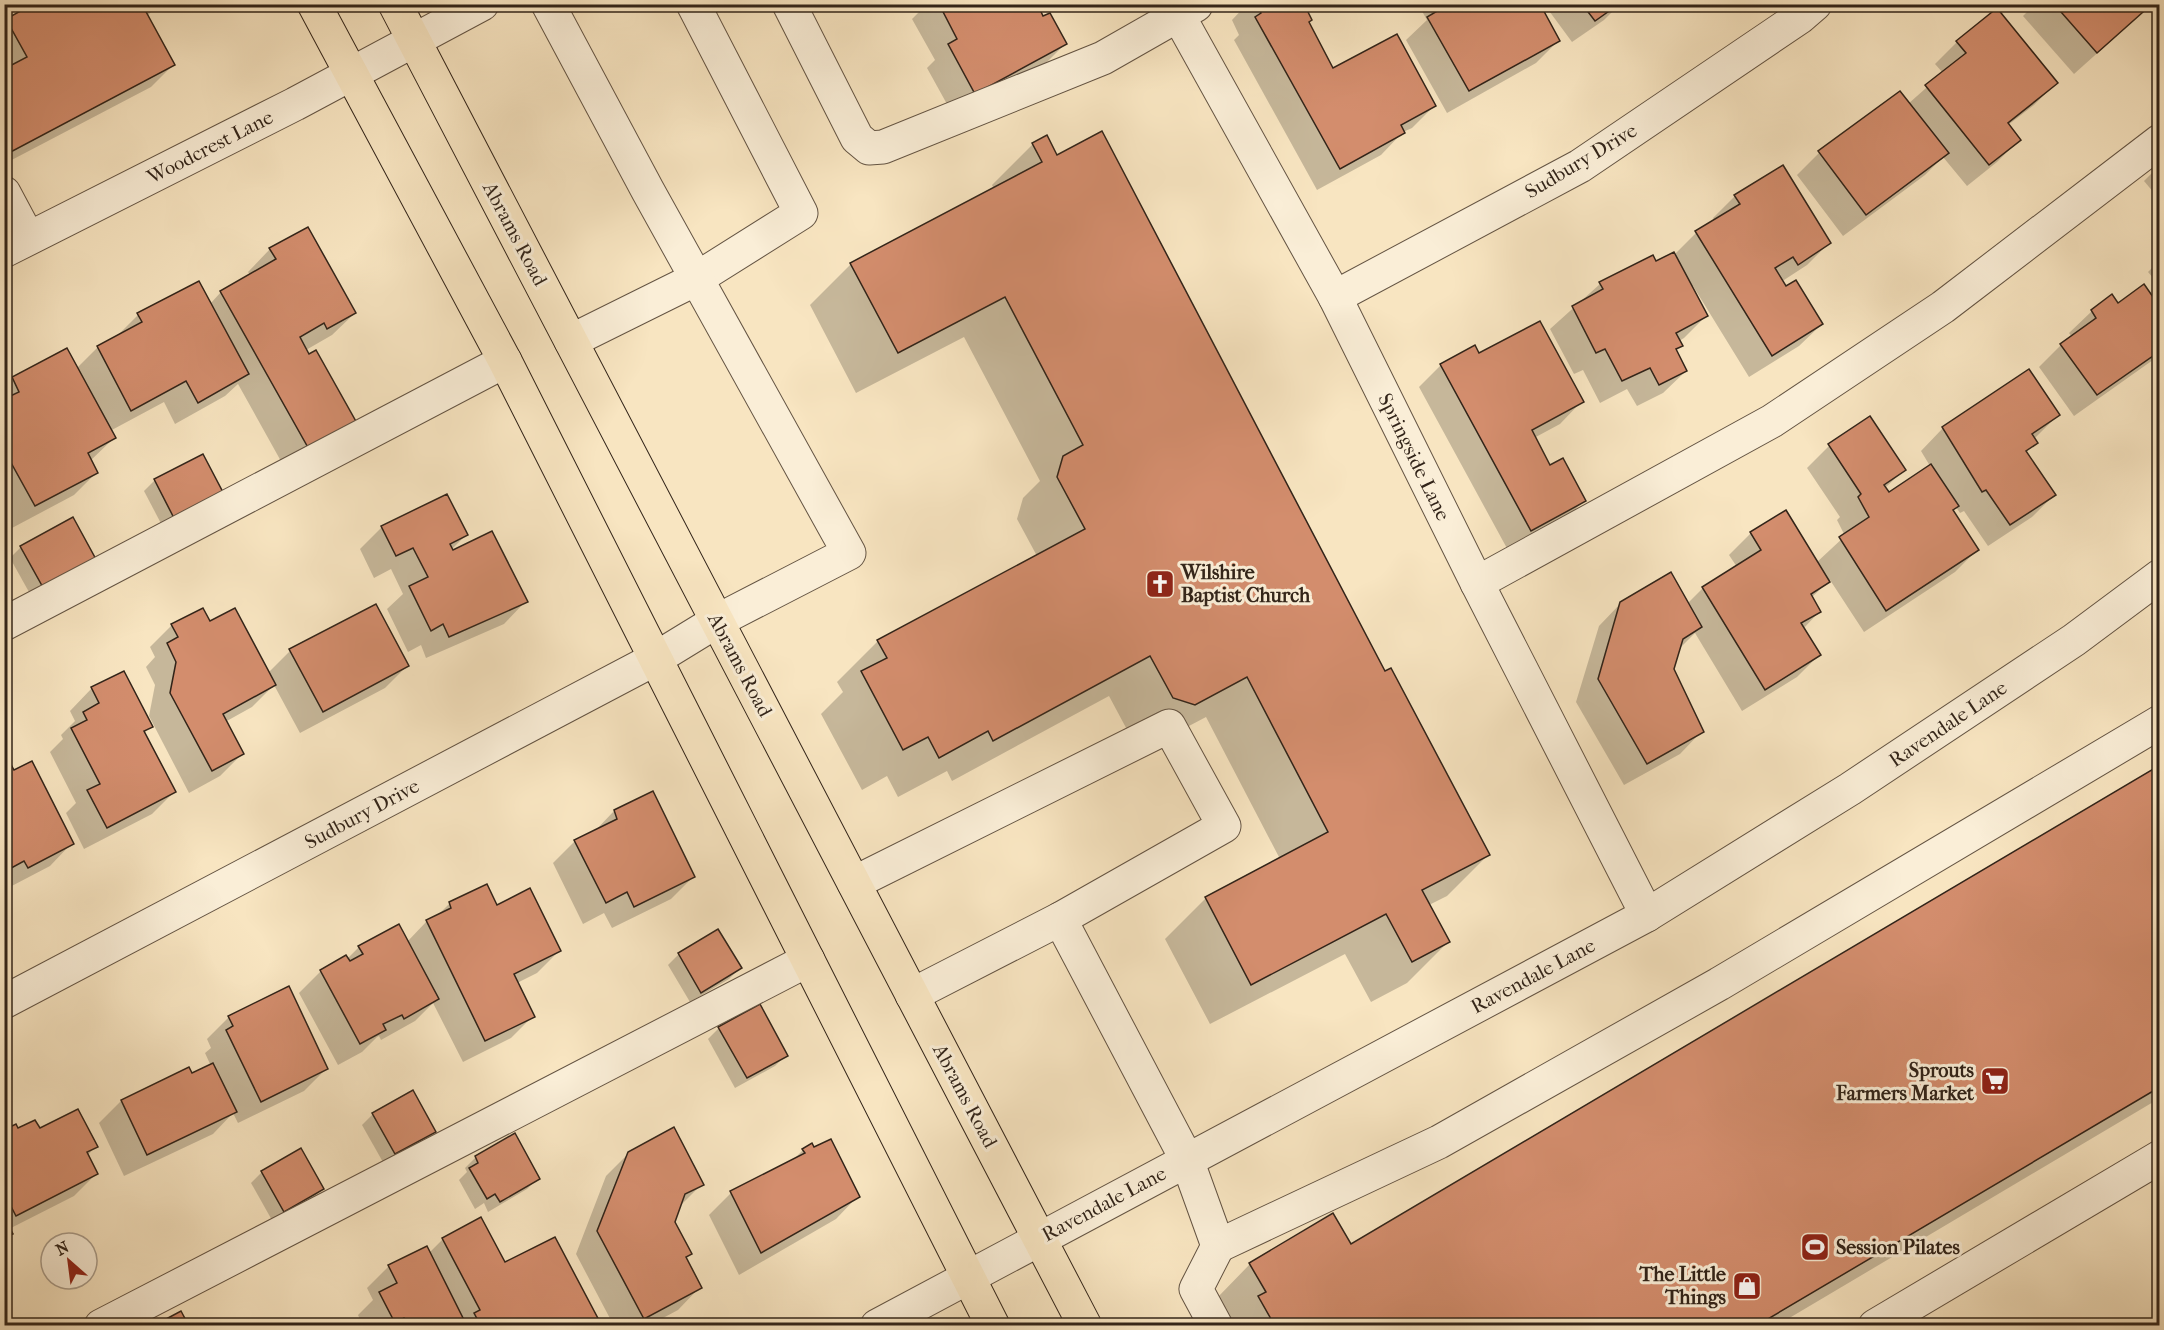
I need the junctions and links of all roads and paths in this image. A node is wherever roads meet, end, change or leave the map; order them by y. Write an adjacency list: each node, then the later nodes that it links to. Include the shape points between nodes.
1 (314, 4): 10 (main road)
2 (395, 4): 9 (main road, Abrams Road)
3 (482, 4): 9 (street, Woodcrest Lane)
4 (548, 4): 14 (street)
5 (693, 4): 14 (street, via 801,213)
6 (789, 4): 8 (street, via 857,138 869,148 883,147 1103,58)
7 (1815, 4): 15 (street, Sudbury Drive, via 1580,166)
8 (1182, 8): 15 (street, Springside Lane)
9 (414, 40): 10 (street, Woodcrest Lane); 16 (main road, Abrams Road)
10 (351, 74): 13 (street, Woodcrest Lane); 17 (main road)
11 (2160, 141): 19 (street, via 1943,307 1772,421)
12 (4, 193): 13 (street)
13 (16, 245)
14 (696, 279): 16 (street); 20 (street, Sudbury Drive, via 849,553)
15 (1335, 297): 19 (street, Springside Lane)
16 (571, 341): 20 (main road, Abrams Road)
17 (505, 361): 21 (street); 22 (main road)
18 (2160, 576): 25 (street, Ravendale Lane, via 2074,640 1850,789)
19 (1477, 584): 25 (street, Springside Lane)
20 (717, 621): 22 (street, Sudbury Drive); 24 (main road, Abrams Road)
21 (4, 624)
22 (655, 659): 27 (main road); 29 (street, Sudbury Drive)
23 (2160, 722): 33 (street, via 1719,984 1439,1142)
24 (854, 883): 26 (street, via 1169,726 1224,826); 28 (main road, Abrams Road)
25 (1647, 915): 31 (street, Ravendale Lane)
26 (1060, 919): 28 (street); 31 (street)
27 (807, 960): 34 (main road); 35 (street)
28 (912, 995): 32 (main road, Abrams Road)
29 (4, 1002)
30 (2160, 1157): 40 (street)
31 (1187, 1160): 32 (street, Ravendale Lane); 33 (street)
32 (1039, 1239): 34 (street, Ravendale Lane); 38 (main road, Abrams Road)
33 (1218, 1246): 39 (street, via 1196,1289)
34 (969, 1277): 36 (street, Ravendale Lane); 37 (main road)
35 (101, 1326)
36 (877, 1326)
37 (993, 1326)
38 (1085, 1326)
39 (1216, 1326)
40 (1875, 1326)

